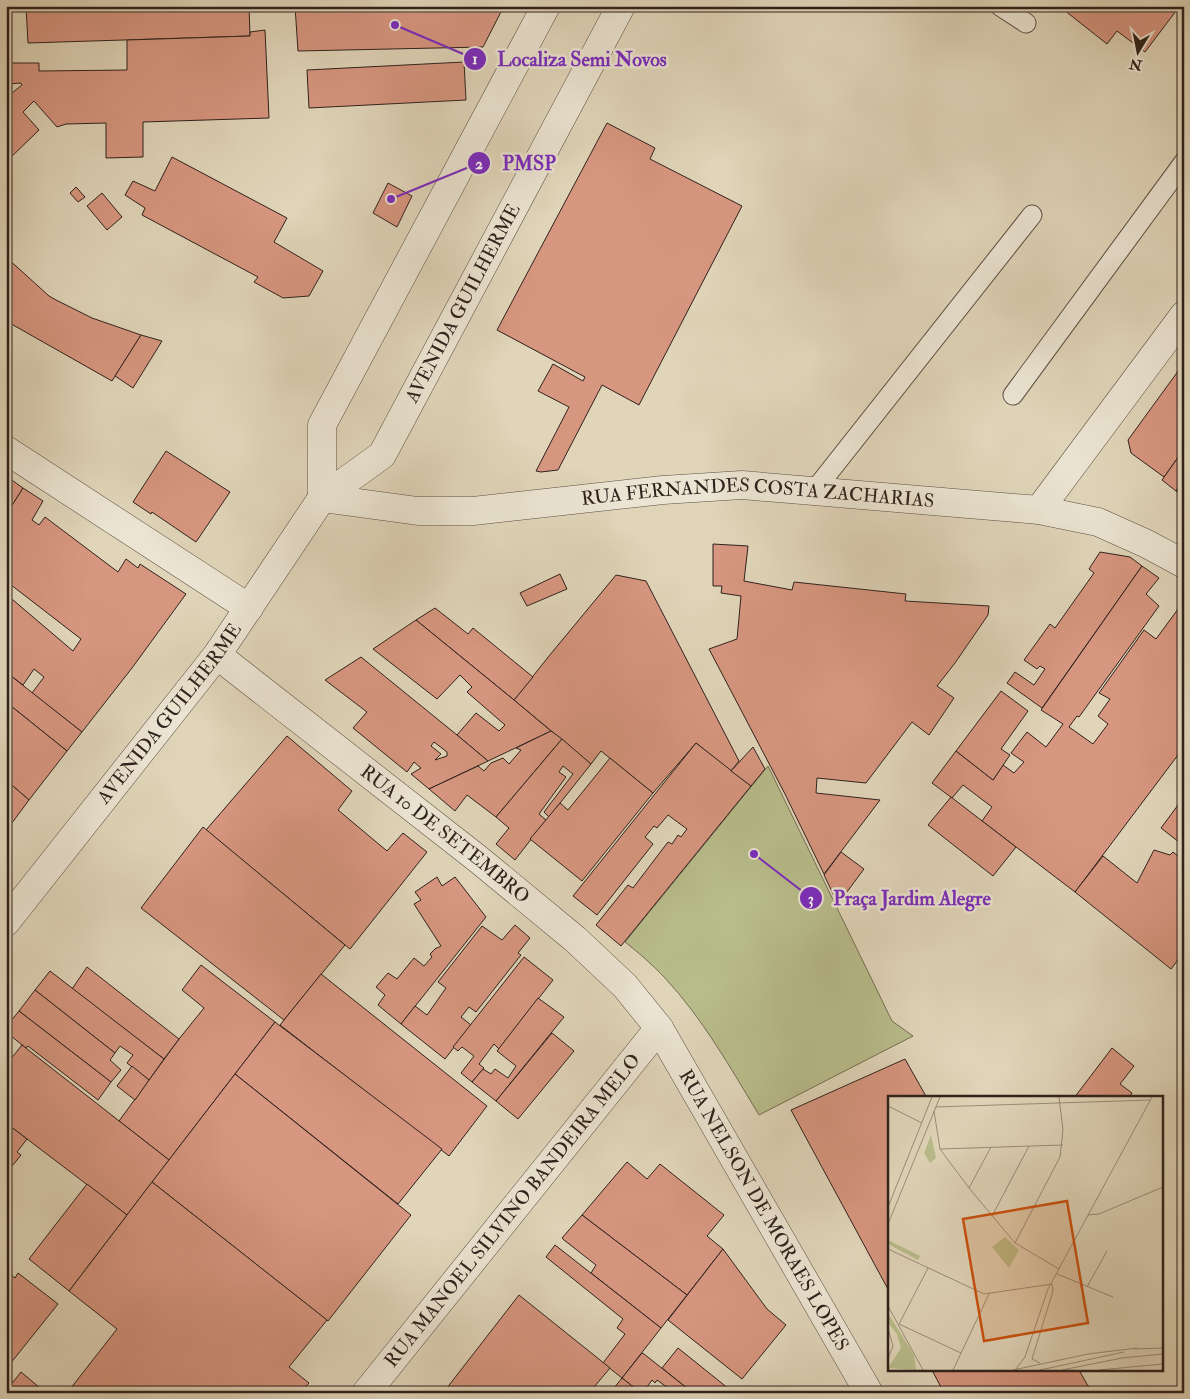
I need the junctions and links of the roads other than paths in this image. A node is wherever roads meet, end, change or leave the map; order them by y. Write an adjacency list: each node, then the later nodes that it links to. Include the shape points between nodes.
1 (546, 6): 11 (street, via 322,424)
2 (621, 6): 11 (street, AVENIDA GUILHERME, via 382,455)
3 (1000, 6): 4 (lane)
4 (1026, 23)
5 (1184, 162): 8 (lane)
6 (1032, 215): 10 (lane)
7 (1184, 315): 12 (street)
8 (1013, 395)
9 (6, 450): 14 (street)
10 (814, 491): 11 (street, RUA FERNANDES COSTA ZACHARIAS, via 742,485 663,490 473,511 418,510); 12 (street, RUA FERNANDES COSTA ZACHARIAS)
11 (322, 498): 14 (street, AVENIDA GUILHERME)
12 (1039, 510): 13 (street, RUA FERNANDES COSTA ZACHARIAS, via 1098,522)
13 (1184, 564)
14 (249, 608): 15 (street, AVENIDA GUILHERME)
15 (217, 655): 16 (street, AVENIDA GUILHERME); 17 (street, RUA 10 DE SETEMBRO, via 575,939 625,986)
16 (6, 922)
17 (659, 1028): 18 (street, RUA NELSON DE MORAES LOPES); 19 (street, RUA MANOEL SILVINO BANDEIRA MELO)
18 (859, 1388)
19 (366, 1393)

